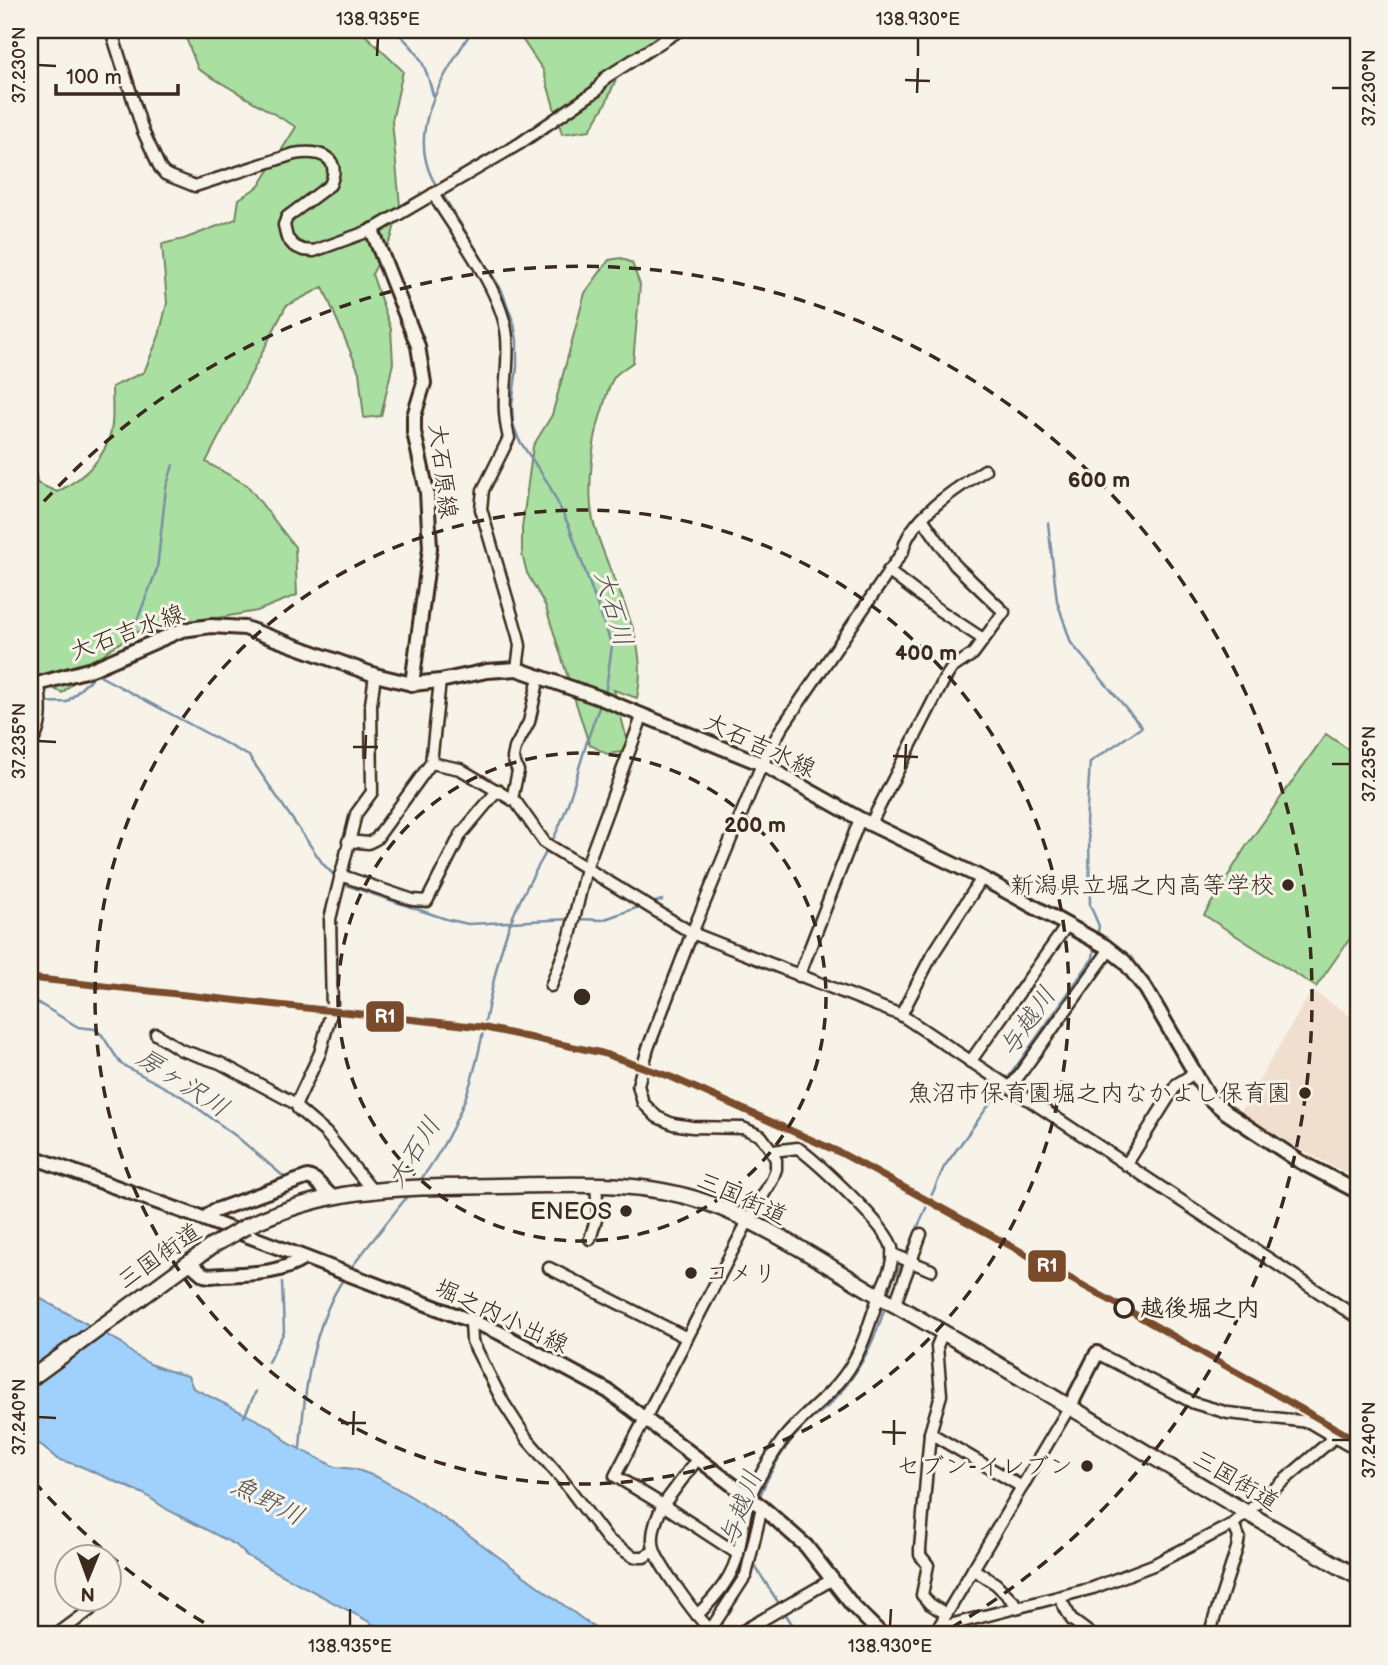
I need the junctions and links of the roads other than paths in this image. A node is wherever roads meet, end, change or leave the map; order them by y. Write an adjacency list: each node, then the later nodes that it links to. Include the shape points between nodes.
1 (111, 30): 4 (street, via 143,131 165,174 195,186 294,154 320,153 333,166 334,177 287,217 287,238 303,250 314,250)
2 (680, 30): 3 (street, via 605,78 596,91 551,124)
3 (435, 193): 4 (street); 9 (street, via 492,289 506,327 503,410 509,438 482,490 481,509 518,636)
4 (372, 230): 14 (main road, 大石原線, via 418,346 424,383 414,432 427,492 430,548)
5 (985, 470): 6 (street)
6 (922, 518): 7 (street, via 905,537 902,551); 8 (street, via 955,565 1004,611)
7 (888, 571): 8 (street); 18 (street)
8 (983, 639): 21 (street, via 944,680)
9 (517, 669): 11 (main road, 大石吉水線); 12 (main road, 大石吉水線)
10 (375, 675): 13 (main road, 大石吉水線, via 245,628 211,625 182,630 92,669); 14 (main road, 大石吉水線); 22 (street, via 372,792 356,814)
11 (539, 677): 15 (main road, 大石吉水線); 20 (street, via 529,722 515,748 517,783)
12 (440, 681): 14 (main road, 大石吉水線); 17 (street)
13 (34, 684): 16 (street, via 41,711)
14 (412, 684)
15 (642, 717): 18 (main road, 大石吉水線); 23 (street)
16 (30, 745)
17 (431, 763): 19 (street, via 460,769); 22 (street, via 376,839)
18 (762, 764): 21 (main road, 大石吉水線); 27 (street)
19 (498, 790): 20 (street); 24 (street, via 461,834 428,901)
20 (512, 799): 23 (street, via 545,843)
21 (865, 822): 25 (main road, 大石吉水線); 29 (street)
22 (348, 841): 24 (street)
23 (586, 868): 27 (street); 30 (street, via 573,925)
24 (340, 875): 36 (street, via 330,919 332,1009 320,1053)
25 (982, 878): 26 (main road, 大石吉水線); 31 (street, via 931,957)
26 (1067, 925): 28 (main road, 大石吉水線); 33 (street)
27 (692, 933): 29 (street); 37 (street, via 648,1048 638,1085 643,1103 673,1124 743,1128 761,1136)
28 (1110, 949): 34 (main road, 大石吉水線, via 1146,989); 35 (street)
29 (799, 976): 31 (street)
30 (551, 986)
31 (901, 1016): 33 (street)
32 (156, 1034): 36 (street)
33 (970, 1062): 35 (street)
34 (1193, 1074): 39 (street, via 1177,1084); 42 (main road, 大石吉水線, via 1227,1114 1299,1161)
35 (1010, 1088): 39 (street)
36 (296, 1104): 41 (street)
37 (772, 1151): 45 (street, via 776,1160 772,1180); 49 (street, via 798,1148 818,1163 871,1214)
38 (30, 1156): 44 (main road, 堀之内小出線)
39 (1126, 1165): 55 (street)
40 (596, 1184): 41 (highway, 三国街道); 45 (highway, 三国街道, via 671,1192); 47 (street, via 598,1213)
41 (371, 1189): 43 (highway, 三国街道)
42 (1358, 1192)
43 (331, 1196): 44 (main road, via 308,1177 214,1211); 50 (highway, 三国街道, bridge, via 247,1226)
44 (204, 1219): 48 (main road, 堀之内小出線)
45 (748, 1221): 53 (highway, 三国街道); 58 (street)
46 (921, 1234): 49 (street)
47 (590, 1239)
48 (304, 1258): 50 (main road, via 278,1270 211,1276); 56 (main road, 堀之内小出線)
49 (902, 1258): 52 (street); 53 (street); 54 (street)
50 (190, 1263): 60 (highway, 三国街道)
51 (549, 1268): 58 (street)
52 (931, 1270)
53 (879, 1296): 54 (highway, 三国街道); 68 (street, via 871,1325 845,1375 785,1437)
54 (895, 1304): 57 (highway, 三国街道)
55 (1358, 1318)
56 (471, 1321): 62 (main road, 堀之内小出線, via 608,1391); 72 (street, via 472,1341 527,1439 608,1540 634,1557)
57 (943, 1332): 61 (highway, 三国街道); 63 (street, via 937,1346 941,1395)
58 (687, 1338): 62 (street)
59 (1097, 1353): 61 (main road); 64 (street, via 1194,1403 1228,1413 1309,1422)
60 (30, 1379)
61 (1070, 1406): 67 (street); 70 (highway, 三国街道)
62 (645, 1418): 66 (main road, 堀之内小出線); 69 (street, via 614,1476)
63 (930, 1433): 67 (street); 81 (street, via 920,1549 928,1565 922,1595)
64 (1335, 1437): 65 (street); 70 (street)
65 (1348, 1445)
66 (698, 1458): 68 (main road, 堀之内小出線); 69 (street)
67 (1021, 1487): 74 (street)
68 (756, 1502): 73 (street, via 743,1517); 75 (street); 77 (main road, 堀之内小出線, via 806,1546)
69 (663, 1505): 72 (street, via 655,1519); 73 (street)
70 (1245, 1513): 71 (street); 76 (highway, 三国街道)
71 (1233, 1524): 78 (street, via 1153,1565); 90 (street, via 1240,1537)
72 (654, 1551): 82 (street)
73 (738, 1553): 75 (street)
74 (972, 1569): 79 (street); 81 (street)
75 (738, 1573): 82 (street); 83 (street)
76 (1358, 1577)
77 (833, 1579): 87 (street); 88 (main road, 堀之内小出線)
78 (1059, 1597): 79 (street); 89 (street, via 1072,1620)
79 (1019, 1607): 84 (street)
80 (87, 1612): 85 (street)
81 (946, 1614): 84 (street)
82 (697, 1615): 83 (street)
83 (709, 1628): 86 (street)
84 (936, 1631)
85 (56, 1635)
86 (724, 1635)
87 (736, 1635)
88 (882, 1635)
89 (1092, 1635)
90 (1209, 1635)

